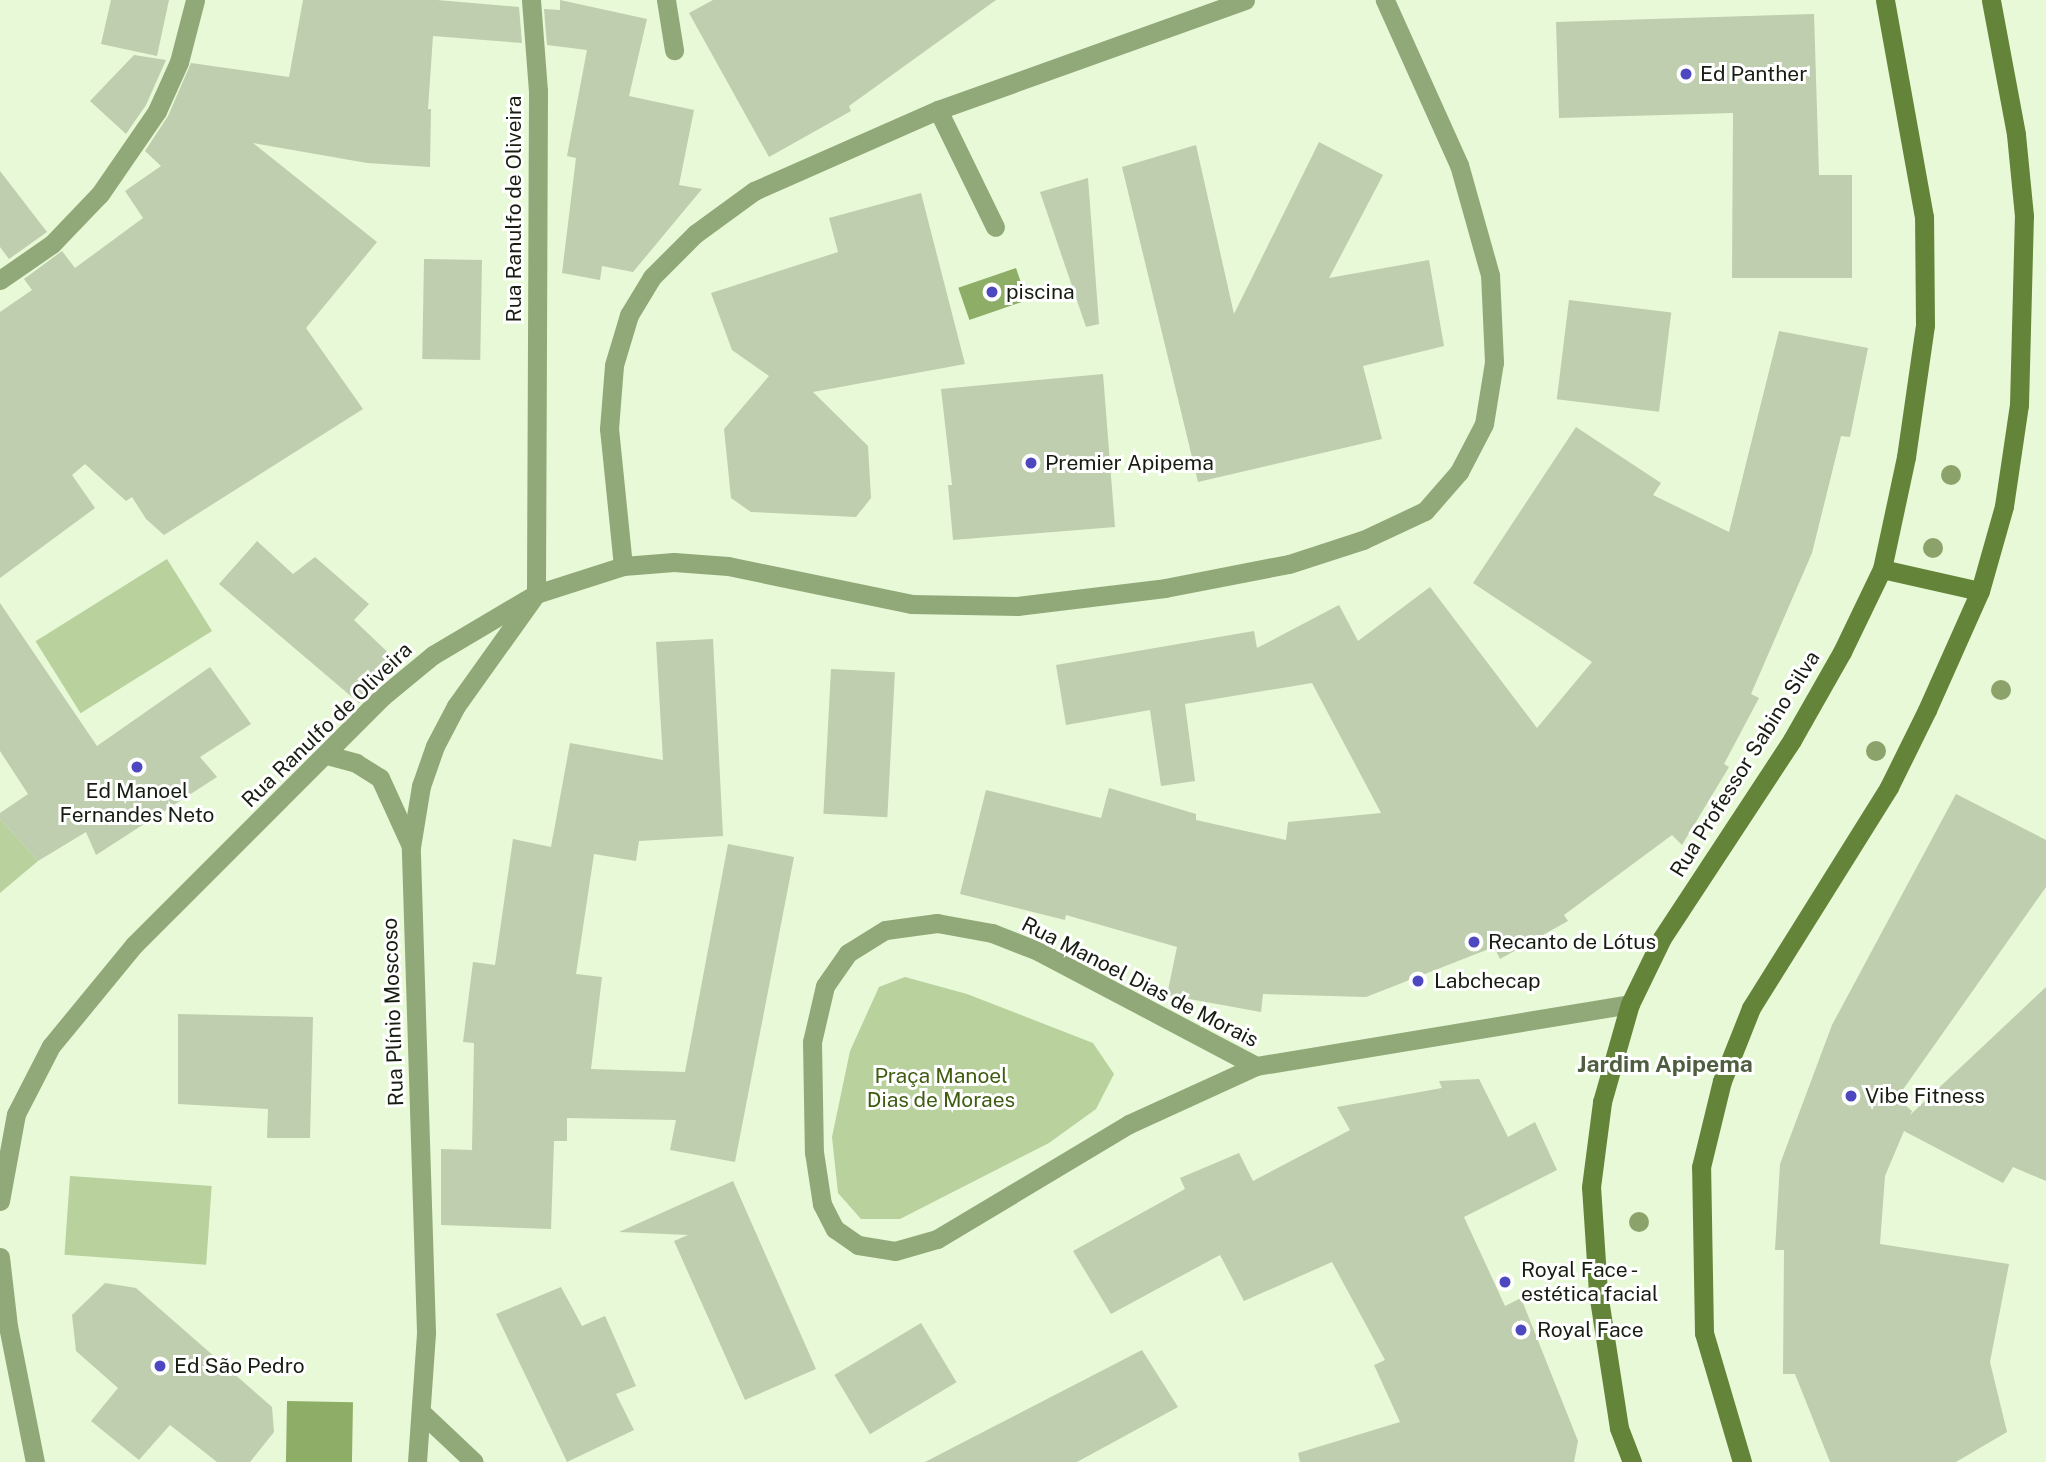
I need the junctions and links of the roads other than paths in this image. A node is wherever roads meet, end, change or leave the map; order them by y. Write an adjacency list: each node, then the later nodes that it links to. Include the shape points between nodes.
1 (195, 0): 11 (street, via 179,62 157,111 100,194 52,244)
2 (531, 0): 15 (street, Rua Ranulfo de Oliveira, via 538,91)
3 (666, 0): 8 (street)
4 (1245, 0): 9 (street)
5 (1385, 0): 12 (street, via 1459,165 1490,275 1494,362 1483,424 1460,472 1425,511 1363,540 1289,564 1165,588 1017,606 911,604 727,566 674,562)
6 (1885, 0): 13 (main road, Rua Professor Sabino Silva, via 1924,216 1925,326 1906,457)
7 (1991, 0): 14 (main road, via 2016,135 2024,216 2025,315 2019,405 2004,506)
8 (674, 50)
9 (938, 110): 10 (street); 12 (street, via 754,191 695,234 652,277 629,315 614,365 609,429)
10 (995, 227)
11 (0, 280)
12 (623, 566): 15 (street)
13 (1882, 569): 14 (main road); 18 (main road, Rua Professor Sabino Silva, via 1799,729 1662,938)
14 (1980, 591): 27 (main road, via 1889,787 1751,1008 1722,1081 1701,1167 1704,1333)
15 (536, 594): 16 (street, Rua Ranulfo de Oliveira, via 433,655 382,697); 17 (street, Rua Plínio Moscoso, via 456,706 435,746 421,786)
16 (327, 755): 17 (street, via 356,763 380,778); 20 (street, Rua Ranulfo de Oliveira, via 134,945 51,1046 16,1114)
17 (411, 847): 22 (street, Rua Plínio Moscoso, via 426,1332)
18 (1630, 1004): 19 (street, Rua Manoel Dias de Morais); 26 (main road, Rua Professor Sabino Silva, via 1602,1102 1591,1187 1598,1292 1619,1428)
19 (1256, 1066): 19 (street, Rua Manoel Dias de Morais, via 1038,951 992,933 937,923 885,930 848,953 825,986 812,1042 814,1152 822,1203 835,1229 858,1245 895,1251 937,1239 1129,1124)
20 (0, 1201)
21 (0, 1257): 23 (street, via 8,1326)
22 (422, 1413): 24 (street, Rua Plínio Moscoso); 25 (street)
23 (35, 1462)
24 (417, 1462)
25 (474, 1462)
26 (1632, 1462)
27 (1742, 1462)

